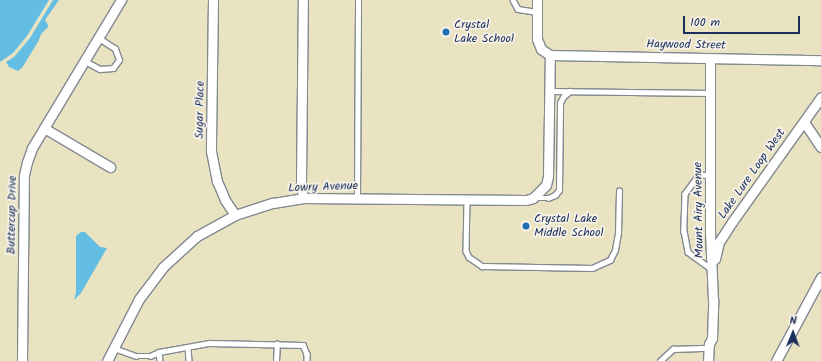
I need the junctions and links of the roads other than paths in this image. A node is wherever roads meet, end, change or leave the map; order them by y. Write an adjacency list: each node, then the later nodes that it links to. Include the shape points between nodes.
1 (121, 0): 8 (street, Buttercup Drive)
2 (213, 0): 27 (street, Sugar Place, via 211,151 217,181)
3 (303, 0): 25 (street)
4 (358, 0): 24 (lane)
5 (513, 0): 7 (lane, via 518,9)
6 (537, 0): 7 (street)
7 (537, 12): 9 (street, via 536,39 541,49)
8 (98, 38): 12 (street, Buttercup Drive); 12 (lane, via 115,49 119,60 113,68 100,69)
9 (550, 55): 10 (street, Haywood Street); 13 (street)
10 (710, 58): 11 (street, Haywood Street); 15 (street, Mount Airy Avenue)
11 (821, 60)
12 (85, 61): 18 (street, Buttercup Drive)
13 (549, 91): 14 (lane); 23 (street, via 548,176 546,185)
14 (570, 91): 15 (lane); 23 (lane, via 560,103 559,190 548,198)
15 (712, 93): 21 (street, Mount Airy Avenue)
16 (821, 97): 17 (street, Lake Lure Loop West)
17 (804, 122): 19 (street); 28 (street, Lake Lure Loop West, via 719,242)
18 (44, 128): 20 (street); 35 (street, Buttercup Drive, via 32,148 24,175)
19 (821, 147)
20 (110, 167)
21 (711, 176): 28 (street, Mount Airy Avenue); 28 (lane, via 697,178 685,194 684,231 688,252)
22 (619, 191): 26 (lane, via 615,250 610,260 592,268 482,266 469,257 466,251)
23 (537, 195): 26 (street, Lowry Avenue, via 526,200)
24 (356, 197): 25 (street, Lowry Avenue); 26 (street, Lowry Avenue)
25 (303, 198): 27 (street, Lowry Avenue, via 267,204)
26 (467, 199)
27 (235, 215): 32 (street, Lowry Avenue, via 197,236 163,267 139,299)
28 (712, 270): 33 (street, Mount Airy Avenue, via 712,338)
29 (821, 277): 43 (street)
30 (277, 344): 31 (lane, via 209,344); 39 (lane); 40 (lane, via 303,345)
31 (188, 347): 34 (lane); 38 (lane)
32 (114, 348): 34 (lane, via 136,356 150,356); 36 (street, Lowry Avenue)
33 (709, 348): 41 (lane, via 673,349); 42 (street, Mount Airy Avenue)
34 (159, 352): 37 (lane)
35 (22, 361)
36 (107, 361)
37 (160, 361)
38 (189, 361)
39 (276, 361)
40 (307, 361)
41 (660, 361)
42 (708, 361)
43 (776, 361)

